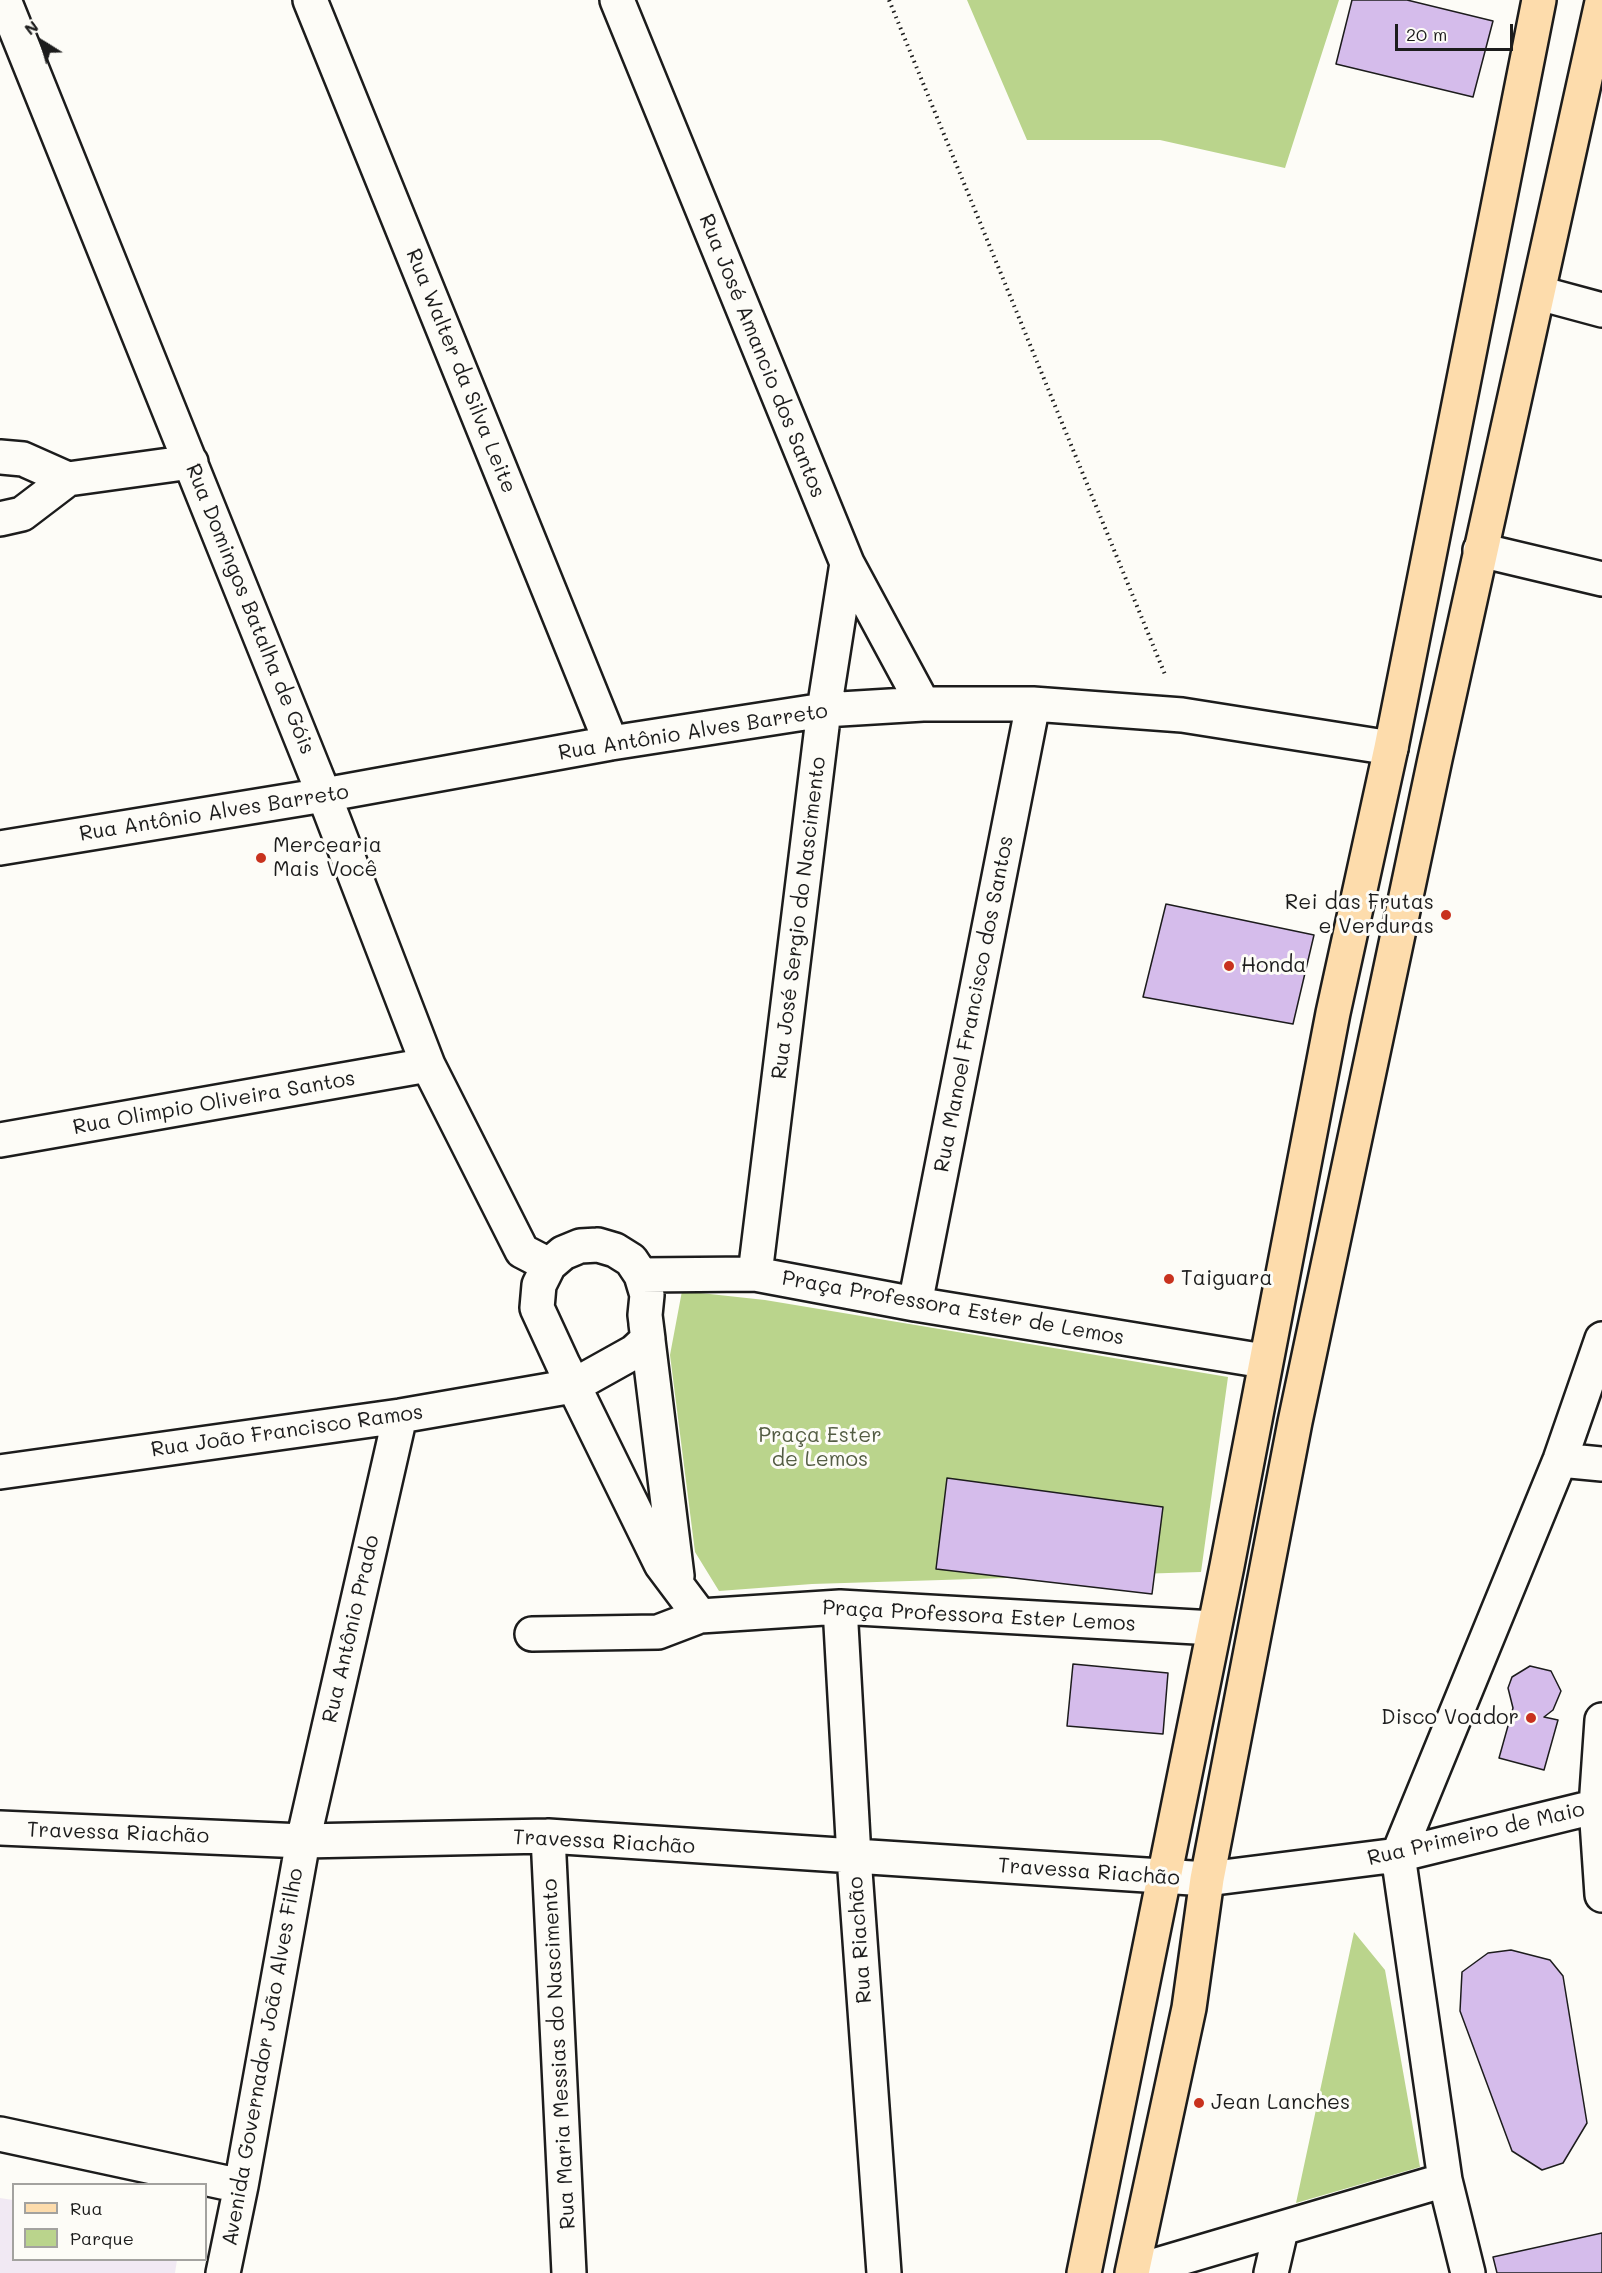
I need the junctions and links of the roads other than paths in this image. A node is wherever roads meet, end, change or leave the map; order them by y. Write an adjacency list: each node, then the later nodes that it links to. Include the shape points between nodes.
1 (4, 0): 9 (street, Rua Domingos Batalha de Góis)
2 (310, 0): 18 (street, Rua Walter da Silva Leite)
3 (617, 0): 13 (street, Rua José Amancio dos Santos)
4 (1539, 0): 19 (main road)
5 (1601, 10): 6 (main road)
6 (1539, 293): 7 (street); 12 (main road)
7 (1602, 309)
8 (0, 457): 10 (street, via 23,459)
9 (191, 462): 10 (street); 20 (street, Rua Domingos Batalha de Góis)
10 (68, 478): 11 (street, via 22,514)
11 (0, 519)
12 (1480, 550): 14 (street); 49 (main road, via 1295,1422)
13 (847, 563): 15 (street, Rua José Amancio dos Santos); 17 (street, Rua José Sergio do Nascimento)
14 (1602, 579)
15 (923, 704): 16 (street, Rua Antônio Alves Barreto); 17 (street, Rua Antônio Alves Barreto)
16 (1033, 704): 19 (street, Rua Antônio Alves Barreto, via 1182,715); 27 (street, Rua Manoel Francisco dos Santos)
17 (824, 710): 18 (street, Rua Antônio Alves Barreto); 25 (street, Rua José Sergio do Nascimento)
18 (611, 743): 20 (street, Rua Antônio Alves Barreto)
19 (1391, 748): 30 (main road, via 1333,1013)
20 (324, 795): 21 (street, Rua Antônio Alves Barreto); 22 (street, Rua Domingos Batalha de Góis)
21 (0, 848)
22 (428, 1065): 23 (street, Rua Olimpio Oliveira Santos); 24 (street, Rua Domingos Batalha de Góis, via 522,1251)
23 (0, 1140)
24 (549, 1265): 26 (street, via 571,1250 598,1245 631,1260); 31 (street, via 539,1286 537,1308)
25 (755, 1274): 26 (street, Praça Professora Ester de Lemos); 27 (street, Praça Professora Ester de Lemos)
26 (641, 1275): 28 (street, via 647,1295)
27 (915, 1304): 30 (street, Praça Professora Ester de Lemos)
28 (646, 1327): 31 (street, via 634,1352); 36 (street)
29 (1602, 1339): 33 (street)
30 (1264, 1361): 39 (main road)
31 (573, 1386): 32 (street, Rua João Francisco Ramos); 36 (street, via 661,1564)
32 (400, 1416): 35 (street, Rua João Francisco Ramos); 45 (street, Rua Antônio Prado)
33 (1560, 1460): 34 (street); 46 (street)
34 (1602, 1464)
35 (0, 1472)
36 (678, 1584): 38 (street)
37 (840, 1607): 38 (street, Praça Professora Ester Lemos); 39 (street, Praça Professora Ester Lemos); 47 (street, Rua Riachão)
38 (700, 1616): 40 (street, Praça Professora Ester Lemos, via 658,1632)
39 (1214, 1628): 48 (main road)
40 (532, 1634)
41 (1602, 1720): 42 (street)
42 (1599, 1806): 46 (street, Rua Primeiro de Maio); 50 (street)
43 (0, 1828): 45 (street, Travessa Riachão)
44 (548, 1836): 45 (street, Travessa Riachão); 47 (street, Travessa Riachão); 57 (street, Rua Maria Messias do Nascimento)
45 (303, 1841): 53 (street, Avenida Governador João Alves Filho)
46 (1398, 1855): 49 (street, Rua Primeiro de Maio); 52 (street)
47 (854, 1857): 48 (street, Travessa Riachão); 58 (street, Rua Riachão)
48 (1164, 1877): 49 (street, Travessa Riachão); 59 (main road)
49 (1207, 1879): 55 (main road, via 1189,2008)
50 (1602, 1895)
51 (0, 2134): 53 (street)
52 (1445, 2180): 54 (street); 61 (street)
53 (241, 2186): 56 (street, Avenida Governador João Alves Filho)
54 (1281, 2230): 55 (street); 60 (street)
55 (1132, 2272)
56 (223, 2273)
57 (569, 2273)
58 (884, 2273)
59 (1084, 2273)
60 (1271, 2273)
61 (1468, 2273)

